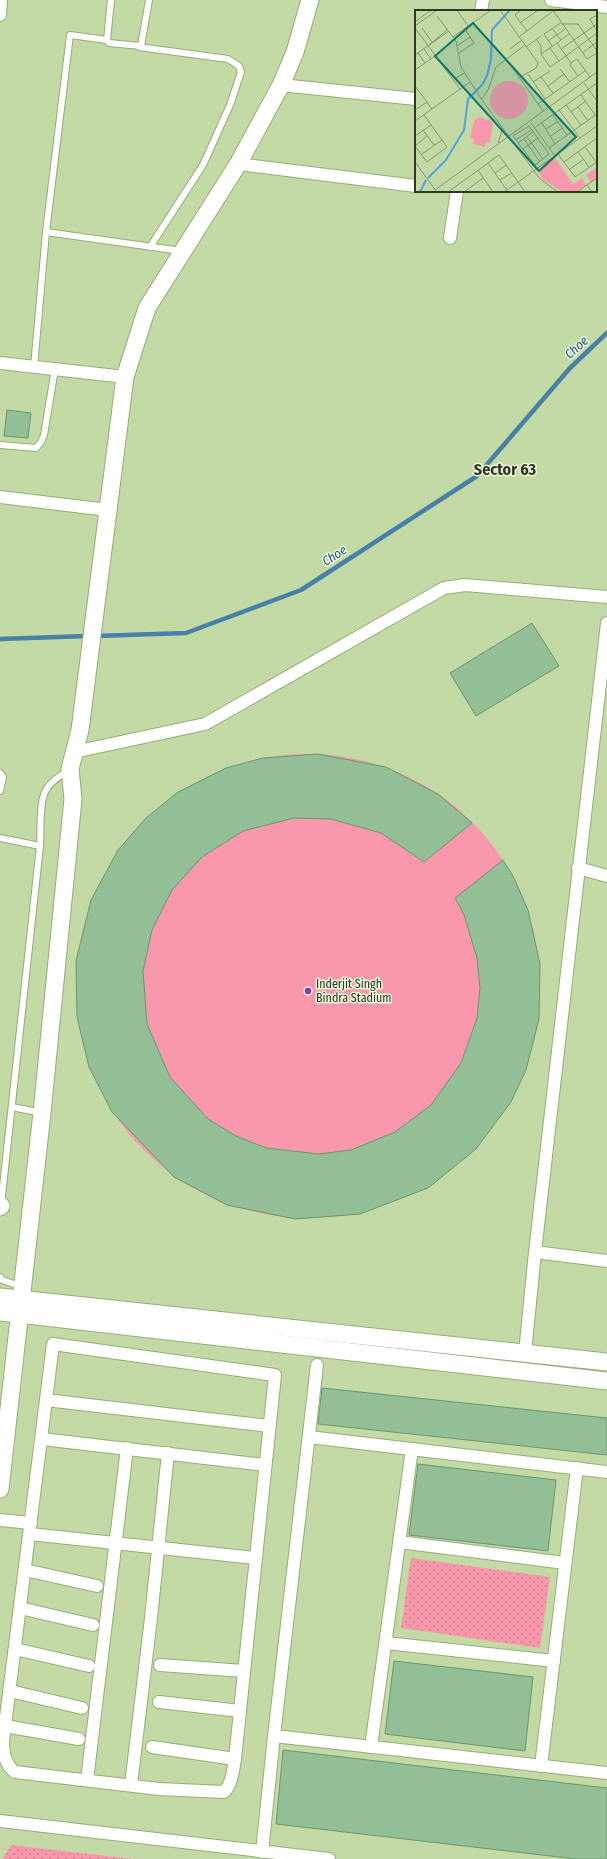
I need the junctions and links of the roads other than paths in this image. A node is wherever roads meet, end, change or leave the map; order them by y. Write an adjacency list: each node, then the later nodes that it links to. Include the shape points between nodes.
1 (2, 0): 9 (street)
2 (111, 0): 10 (lane)
3 (148, 0): 11 (lane, via 142,44)
4 (310, 0): 12 (street, via 295,52)
5 (483, 0): 8 (street)
6 (551, 0): 7 (street)
7 (607, 7)
8 (482, 10)
9 (0, 15)
10 (107, 40): 11 (lane, via 109,43); 17 (lane, via 70,35)
11 (139, 47): 19 (lane, via 228,59 239,66 241,72 230,105 202,165)
12 (281, 85): 13 (street); 14 (street)
13 (415, 99)
14 (238, 164): 15 (street); 20 (street)
15 (415, 186)
16 (457, 192): 18 (street)
17 (46, 232): 19 (lane); 22 (lane)
18 (450, 238)
19 (150, 247): 20 (lane)
20 (183, 251): 24 (street, via 147,308)
21 (0, 363): 22 (street)
22 (34, 367): 23 (street)
23 (55, 369): 24 (street); 25 (lane, via 41,442 36,448)
24 (125, 377): 27 (street)
25 (0, 445)
26 (0, 497): 27 (street)
27 (108, 510): 30 (street, via 80,730)
28 (607, 597): 30 (street, via 465,585 444,588 205,724)
29 (607, 623): 36 (street)
30 (74, 752): 31 (street)
31 (70, 769): 35 (lane, via 53,781 46,790); 39 (street, via 73,799)
32 (0, 773): 33 (lane, via 3,777)
33 (0, 791)
34 (0, 838): 35 (lane)
35 (40, 846): 38 (lane)
36 (578, 868): 37 (street); 41 (street)
37 (607, 876)
38 (12, 1106): 39 (lane); 40 (lane)
39 (42, 1113): 45 (street)
40 (0, 1208)
41 (535, 1252): 42 (street); 47 (street)
42 (607, 1260)
43 (0, 1277): 45 (lane)
44 (0, 1297): 45 (street)
45 (22, 1301): 46 (street); 47 (street); 50 (street); 61 (street)
46 (0, 1312)
47 (525, 1353): 48 (street)
48 (607, 1362)
49 (317, 1365): 53 (street)
50 (607, 1380)
51 (46, 1400): 52 (street); 52 (street, via 54,1344 275,1375); 54 (street)
52 (269, 1426): 58 (street)
53 (309, 1437): 56 (street); 84 (street)
54 (42, 1439): 55 (street); 63 (street)
55 (127, 1448): 57 (street); 65 (street)
56 (412, 1449): 59 (street); 64 (street)
57 (168, 1453): 58 (street); 66 (street)
58 (265, 1465): 67 (street)
59 (577, 1468): 60 (street); 68 (street)
60 (607, 1472)
61 (0, 1489)
62 (0, 1520): 63 (street)
63 (30, 1529): 65 (street); 69 (street)
64 (399, 1542): 68 (street); 73 (street)
65 (116, 1543): 66 (street); 91 (street)
66 (158, 1548): 67 (street); 92 (street)
67 (255, 1558): 78 (street)
68 (565, 1563): 75 (street)
69 (25, 1570): 70 (street); 71 (street)
70 (97, 1586)
71 (20, 1608): 72 (street); 74 (street)
72 (93, 1625)
73 (386, 1643): 75 (street); 87 (street)
74 (15, 1649): 77 (street); 79 (street)
75 (554, 1661): 89 (street)
76 (160, 1665): 78 (street)
77 (89, 1666)
78 (244, 1672): 82 (street)
79 (10, 1690): 81 (street); 83 (street)
80 (159, 1702): 82 (street)
81 (82, 1708)
82 (240, 1711): 88 (street)
83 (5, 1726): 85 (street); 91 (street, via 3,1750 6,1762 15,1772)
84 (274, 1736): 87 (street); 94 (street)
85 (79, 1739)
86 (152, 1747): 88 (street)
87 (371, 1747): 89 (street)
88 (235, 1759): 92 (street, via 231,1781 224,1792)
89 (541, 1766): 90 (street)
90 (607, 1773)
91 (87, 1780): 92 (street)
92 (131, 1785)
93 (0, 1821): 94 (street)
94 (262, 1852): 95 (street)
95 (314, 1858): 96 (street)
96 (329, 1859)

